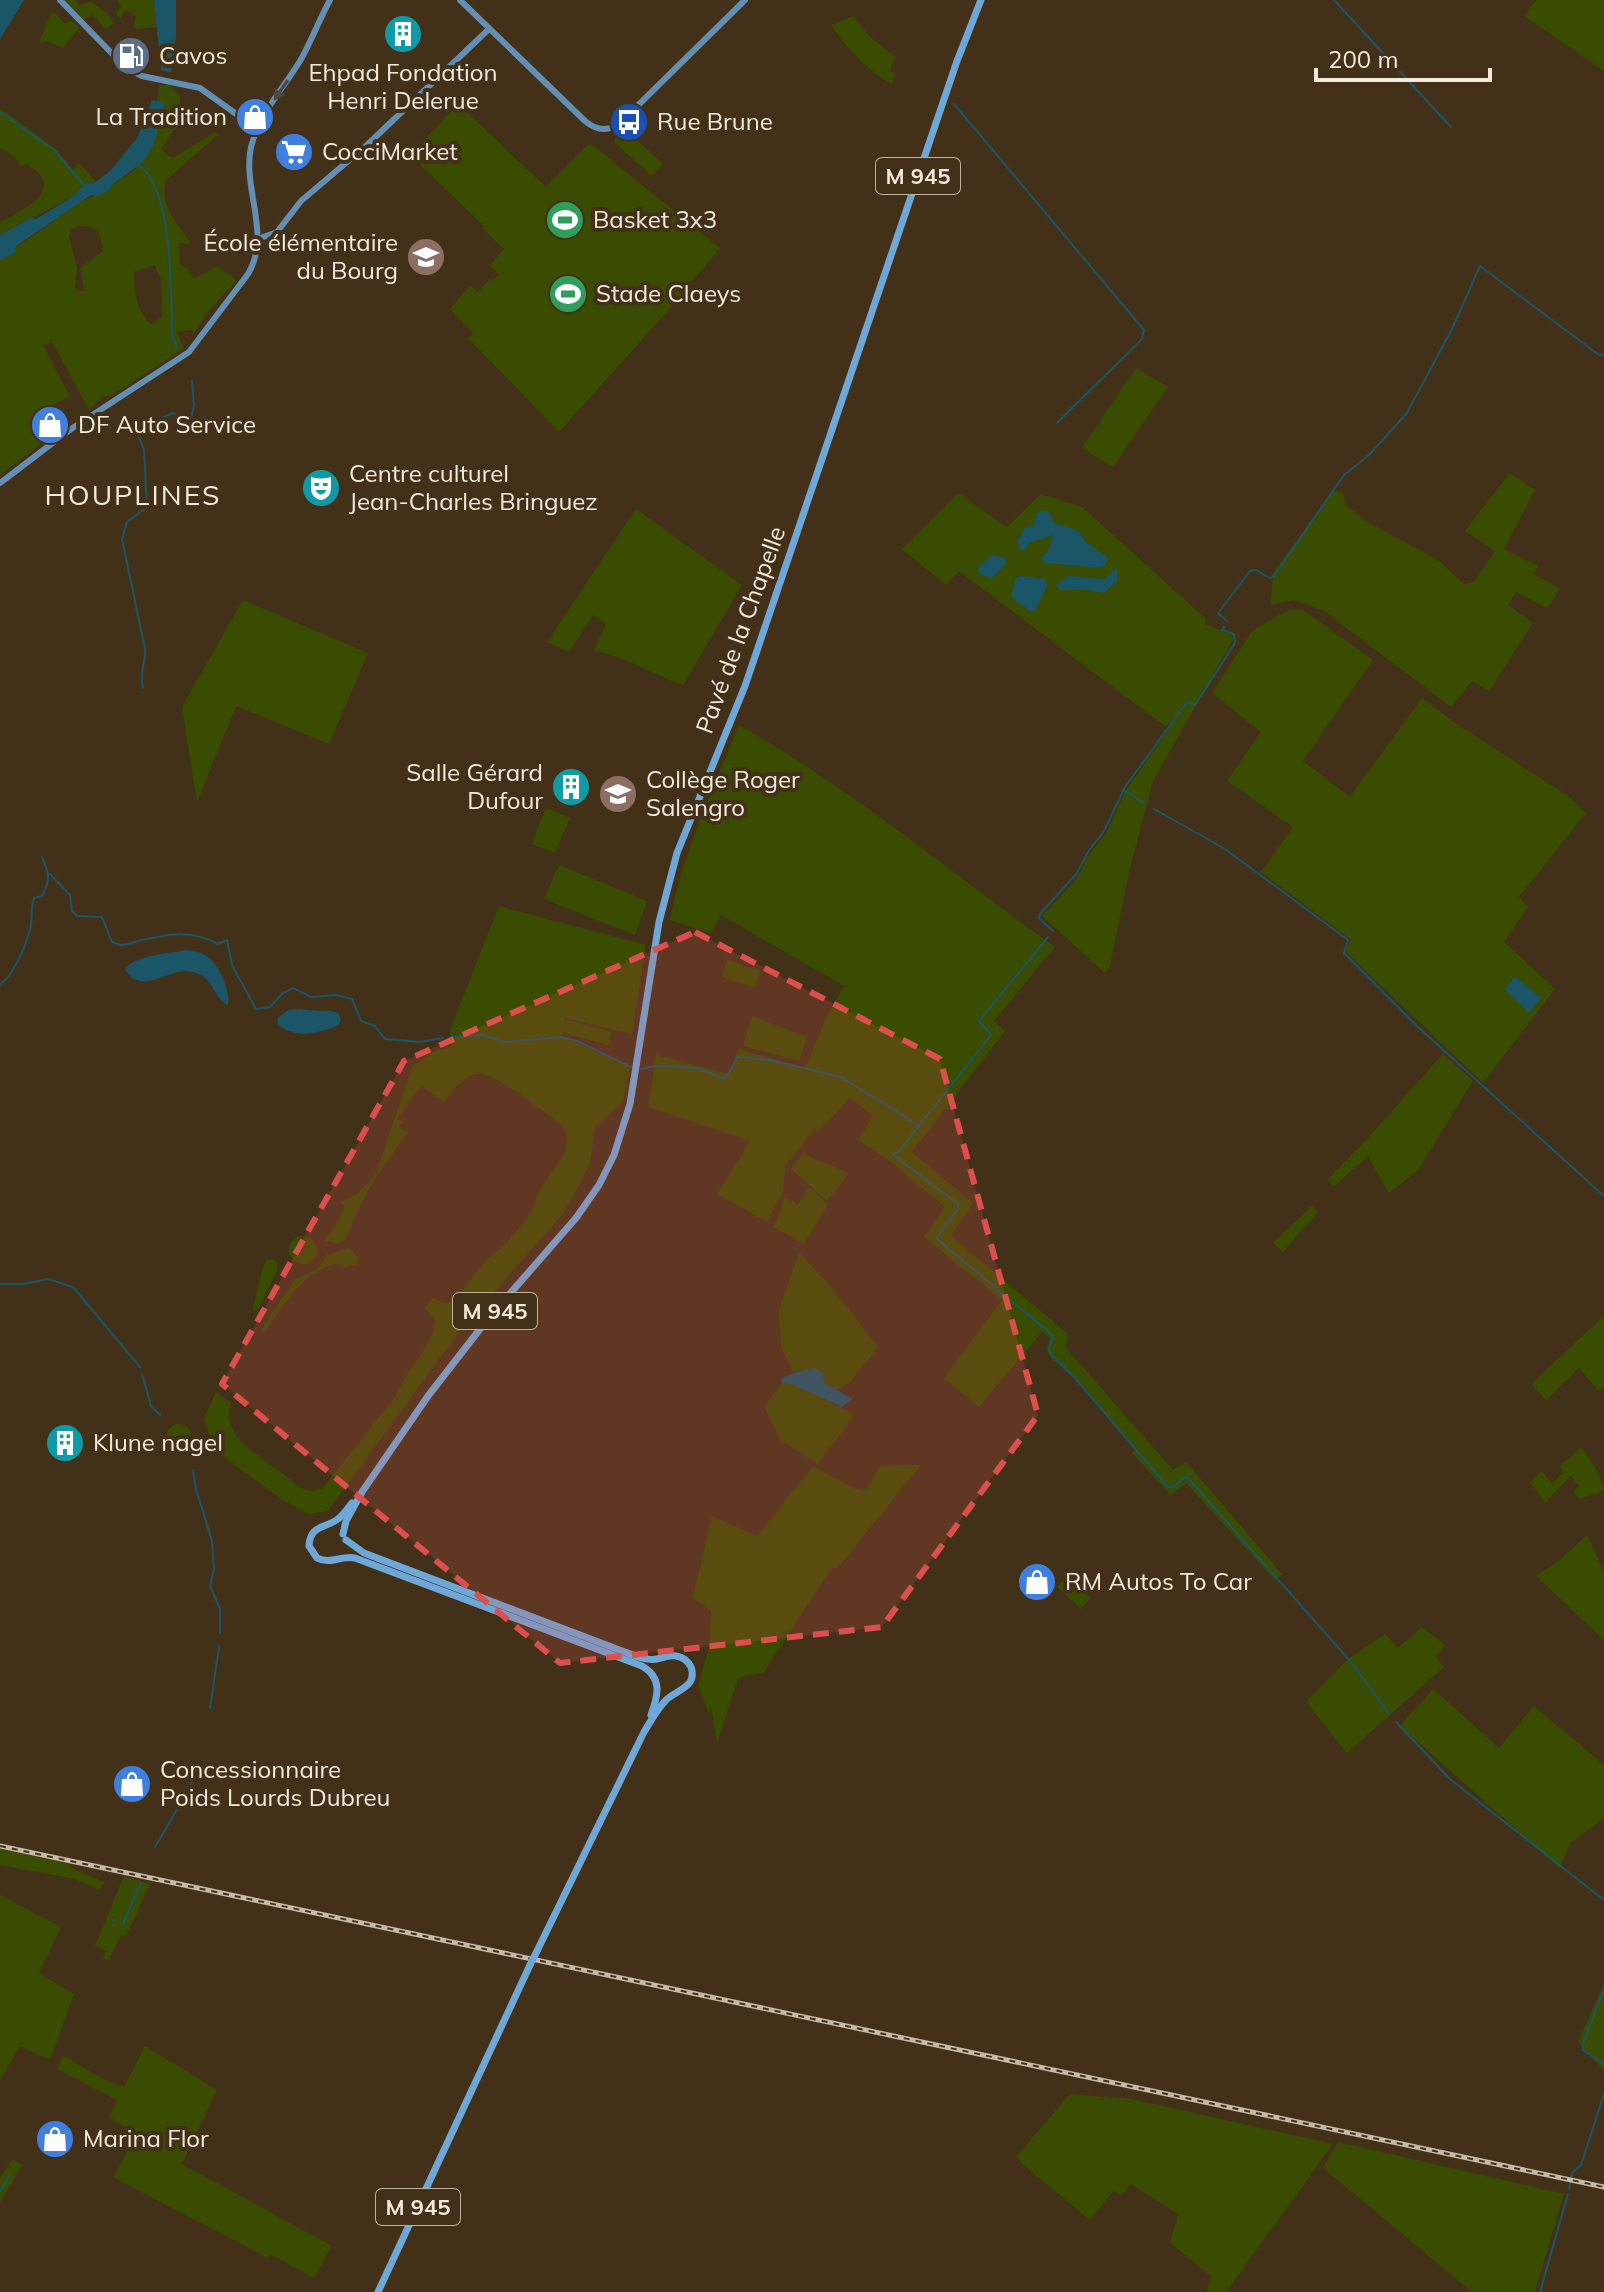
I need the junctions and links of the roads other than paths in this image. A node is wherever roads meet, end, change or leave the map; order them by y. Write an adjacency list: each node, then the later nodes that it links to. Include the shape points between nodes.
1 (60, 0): 7 (main road, via 127,69 200,88)
2 (330, 0): 7 (main road, one-way to 7)
3 (460, 0): 6 (main road)
4 (745, 0): 6 (main road, via 609,129 588,124)
5 (981, 0): 10 (main road, Pavé de la Chapelle / M 945, via 745,686 677,853 659,922 630,1104 614,1155 585,1207 460,1354)
6 (489, 29): 8 (main road, via 294,208 277,232)
7 (257, 129): 8 (main road, via 249,170)
8 (258, 239): 9 (main road, via 254,262 189,352)
9 (0, 483)
10 (362, 1492): 11 (main road, Pavé de la Chapelle / M 945); 12 (main road, Pavé de la Chapelle / M 945, via 346,1521)
11 (326, 1525): 12 (main road); 13 (main road, Pavé de la Chapelle, via 312,1533 310,1548 321,1560)
12 (344, 1537): 13 (main road, Pavé de la Chapelle, via 343,1553); 14 (main road, via 364,1553 638,1657)
13 (336, 1560): 15 (main road, via 352,1557 397,1573 642,1666)
14 (663, 1659): 15 (main road, via 656,1668); 16 (main road, via 681,1657 691,1668 689,1684)
15 (657, 1681): 16 (main road, via 665,1690); 17 (main road, M 945, via 657,1698)
16 (677, 1692): 17 (main road, M 945)
17 (644, 1732): 18 (main road, M 945, bridge)
18 (378, 2292)

